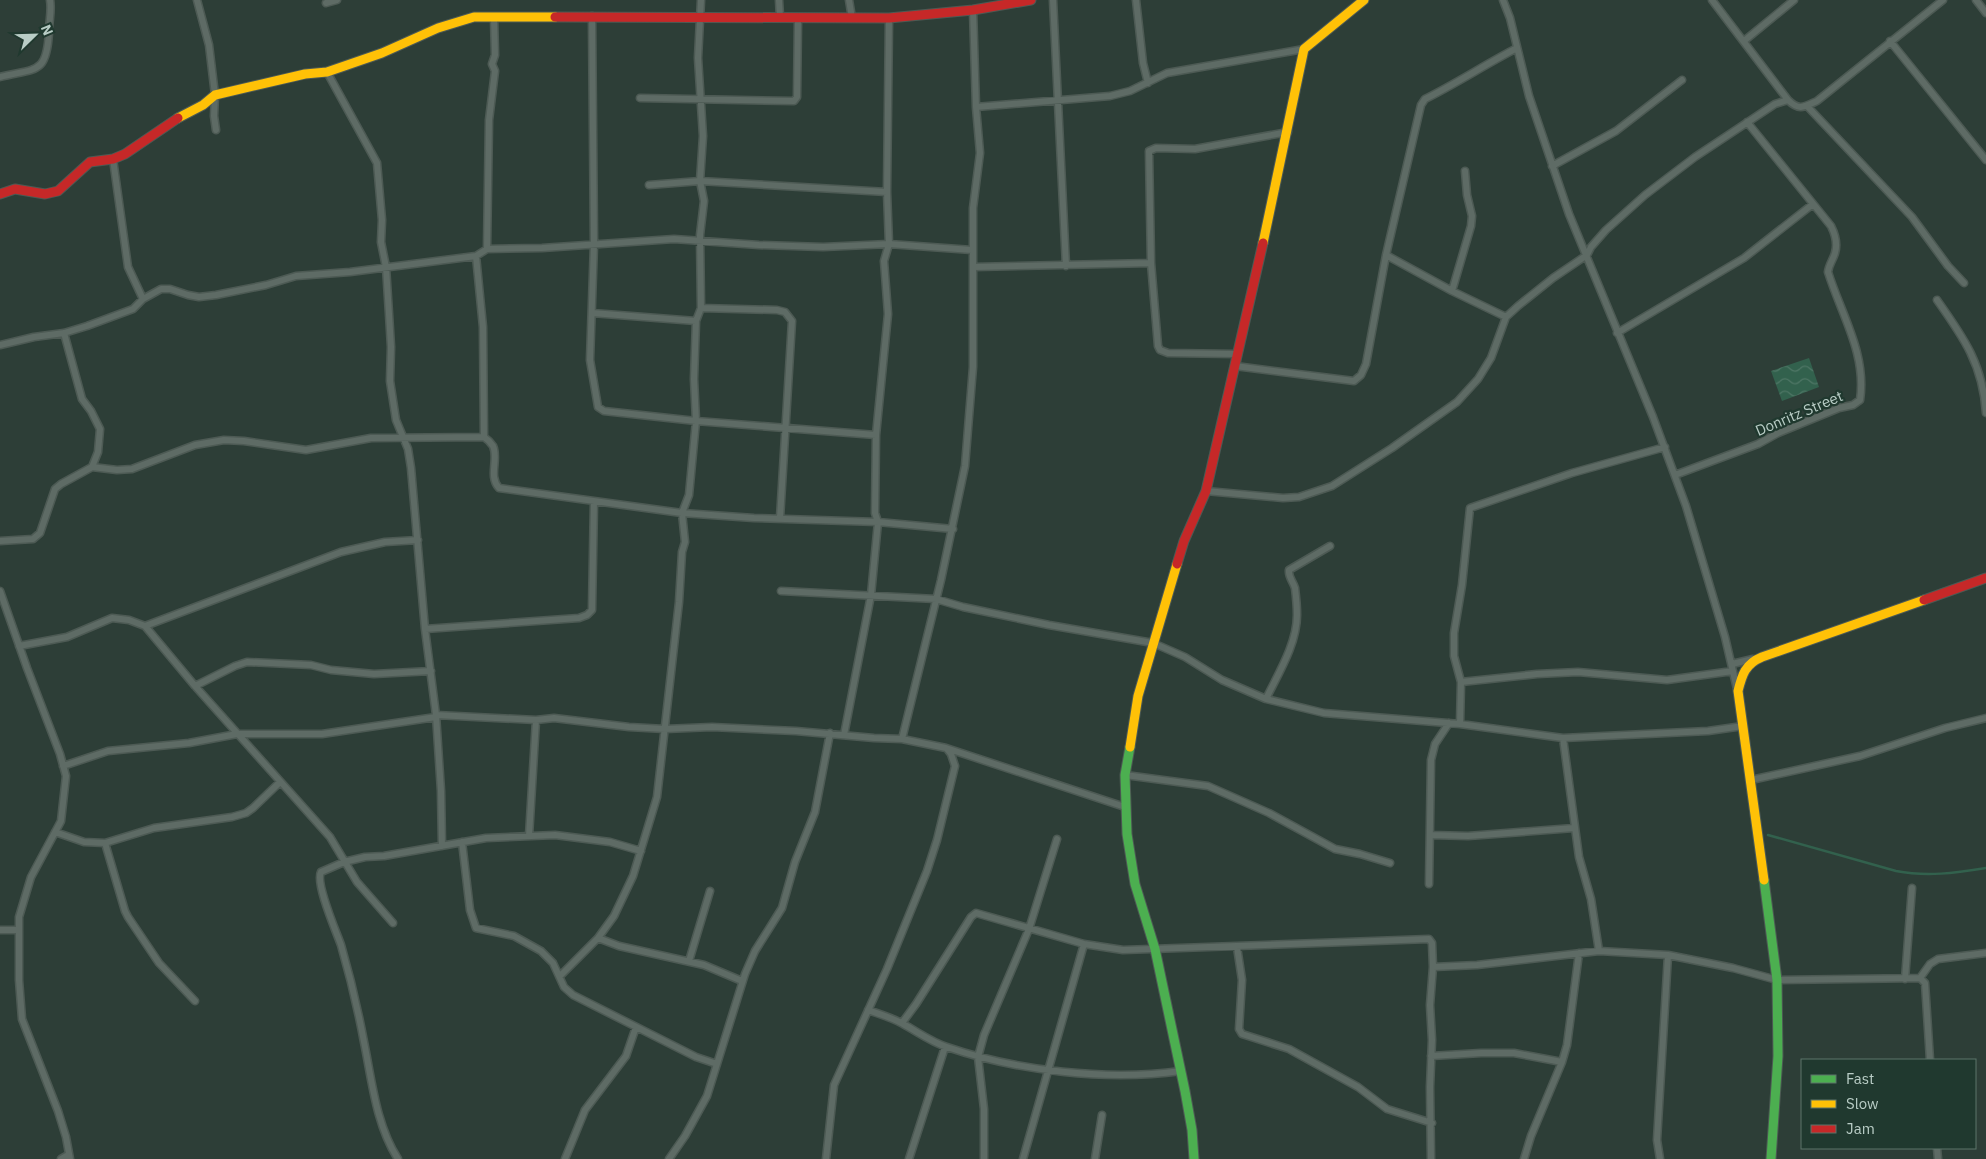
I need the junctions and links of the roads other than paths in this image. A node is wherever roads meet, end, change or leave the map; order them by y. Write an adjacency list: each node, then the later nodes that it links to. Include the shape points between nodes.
1 (50, 0): 31 (street, via 49,45 42,64 25,73)
2 (197, 0): 34 (street, via 209,45)
3 (337, 0): 16 (street)
4 (701, 0): 22 (street)
5 (779, 0): 21 (street)
6 (849, 0): 23 (street)
7 (1031, 0): 17 (street)
8 (1053, 0): 37 (street)
9 (1136, 0): 33 (street)
10 (1364, 0): 29 (street)
11 (1503, 0): 28 (street)
12 (1712, 0): 26 (street)
13 (1794, 0): 26 (street)
14 (1944, 0): 27 (street)
15 (1976, 0): 18 (street)
16 (326, 3)
17 (973, 10): 24 (street); 40 (street)
18 (1986, 12)
19 (494, 16): 20 (street); 30 (street, via 459,21); 56 (street, via 495,55 492,64 495,71 489,120)
20 (592, 16): 22 (street); 54 (street)
21 (780, 17): 22 (street); 25 (street)
22 (701, 18): 36 (street)
23 (852, 18): 24 (street); 25 (street)
24 (889, 18): 50 (street)
25 (798, 19): 36 (street, via 797,97 794,101)
26 (1744, 41): 38 (street)
27 (1890, 41): 39 (street, via 1817,101); 45 (street)
28 (1517, 48): 46 (street); 58 (street, via 1420,105)
29 (1304, 49): 33 (street, via 1167,73); 43 (street)
30 (327, 72): 34 (street); 63 (street, via 377,163 381,242)
31 (0, 77)
32 (1682, 80): 46 (street, via 1616,131)
33 (1148, 83): 37 (street, via 1110,96)
34 (215, 95): 42 (street); 44 (street)
35 (640, 98): 36 (street)
36 (699, 98): 48 (street, via 703,136)
37 (1059, 99): 40 (street); 62 (street)
38 (1788, 100): 39 (street, via 1795,106); 41 (street)
39 (1806, 106): 65 (street, via 1912,217)
40 (976, 107): 57 (street, via 980,153)
41 (1746, 122): 52 (street, Donritz Street); 59 (street, via 1645,195 1606,230)
42 (216, 130)
43 (1288, 132): 61 (street, via 1196,150 1149,150); 76 (street)
44 (113, 160): 51 (street, via 90,162 65,189 50,194 19,188); 67 (street, via 128,267)
45 (1986, 160)
46 (1552, 166): 59 (street)
47 (1465, 171): 66 (street, via 1471,226)
48 (700, 181): 49 (street); 50 (street); 53 (street, via 704,201)
49 (649, 185)
50 (887, 192): 55 (street)
51 (0, 194)
52 (1813, 204): 74 (street, via 1744,258); 86 (street, Donritz Street, via 1831,226 1836,239 1828,272 1848,322 1860,365 1860,400 1748,448)
53 (700, 241): 54 (street, via 674,239); 55 (street, via 823,247); 69 (street)
54 (594, 244): 56 (street); 70 (street)
55 (889, 244): 57 (street); 81 (street, via 884,261 888,314)
56 (487, 249): 60 (street)
57 (972, 250): 64 (street)
58 (1386, 255): 66 (street); 77 (street, via 1366,364 1354,381)
59 (1587, 255): 71 (street); 74 (street)
60 (476, 256): 63 (street); 83 (street, via 483,327)
61 (1151, 263): 62 (street); 76 (street, via 1160,350)
62 (1066, 266): 64 (street)
63 (386, 267): 67 (street, via 296,276 216,295 188,295 161,289); 82 (street, via 390,381)
64 (974, 267): 92 (street, via 973,367 965,466)
65 (1964, 283)
66 (1452, 291): 71 (street)
67 (143, 299): 73 (street, via 133,309)
68 (1938, 300): 78 (street, via 1962,334 1974,360 1984,384)
69 (701, 308): 72 (street); 80 (street, via 777,310 790,317)
70 (592, 313): 72 (street); 79 (street, via 590,360 598,407)
71 (1506, 317): 87 (street, via 1491,358 1478,379 1457,402 1332,486 1299,497 1283,498)
72 (696, 321): 79 (street)
73 (64, 333): 75 (street, via 34,336); 85 (street, via 82,399 100,429 98,452)
74 (1617, 333): 84 (street)
75 (0, 345)
76 (1236, 354): 77 (street)
77 (1235, 366): 87 (street)
78 (1986, 413)
79 (696, 421): 80 (street); 89 (street, via 689,495)
80 (786, 428): 81 (street); 90 (street)
81 (876, 435): 91 (street, via 874,512)
82 (402, 437): 83 (street); 85 (street, via 370,438 306,450 224,440 194,444 132,469); 93 (street, via 408,449)
83 (484, 437): 88 (street, via 492,445 494,480 499,488)
84 (1664, 447): 86 (street); 108 (street, via 1572,473 1470,508 1454,633 1454,656)
85 (92, 467): 94 (street, via 54,490 40,533 33,539)
86 (1674, 475): 106 (street, via 1689,513)
87 (1206, 491): 103 (street, via 1184,541)
88 (594, 501): 89 (street); 102 (street, via 592,610 587,615)
89 (682, 513): 90 (street); 118 (street, via 685,542)
90 (780, 518): 91 (street)
91 (878, 522): 92 (street); 99 (street)
92 (953, 529): 100 (street)
93 (418, 540): 101 (street, via 385,542 341,552); 102 (street)
94 (0, 541)
95 (1330, 546): 111 (street, via 1290,570 1297,616 1295,629)
96 (1986, 578): 105 (street)
97 (0, 591): 104 (street)
98 (781, 591): 99 (street)
99 (871, 595): 100 (street); 121 (street)
100 (936, 599): 103 (street, via 1049,625); 123 (street)
101 (145, 626): 104 (street, via 112,618 67,637); 109 (street)
102 (425, 629): 107 (street)
103 (1154, 644): 111 (street); 126 (street, via 1138,696)
104 (19, 646): 125 (street)
105 (1762, 657): 106 (street); 110 (street, via 1752,661 1743,672)
106 (1733, 667): 108 (street, via 1667,680 1578,672); 110 (street)
107 (431, 671): 109 (street, via 374,674 311,665 247,662); 112 (street)
108 (1461, 682): 116 (street)
109 (195, 686): 120 (street)
110 (1738, 691): 117 (street)
111 (1266, 699): 115 (street, via 1324,712)
112 (436, 716): 114 (street); 120 (street, via 322,734); 137 (street)
113 (1986, 718): 127 (street, via 1860,756)
114 (536, 720): 118 (street, via 554,718 629,728); 133 (street)
115 (1449, 723): 116 (street); 132 (street, via 1435,744 1431,760)
116 (1460, 724): 122 (street)
117 (1743, 726): 122 (street, via 1708,731); 127 (street)
118 (665, 729): 119 (street, via 712,727); 138 (street, via 656,797)
119 (830, 733): 121 (street); 162 (street, via 815,812 795,862 782,908 755,951)
120 (238, 734): 125 (street, via 108,752); 128 (street)
121 (844, 736): 123 (street)
122 (1562, 738): 130 (street)
123 (902, 739): 124 (street)
124 (946, 748): 129 (street); 164 (street, via 956,766 937,840)
125 (63, 766): 131 (street, via 66,776 61,821)
126 (1125, 775): 129 (street); 140 (street, via 1208,786 1269,813 1335,849)
127 (1751, 780): 161 (street)
128 (280, 782): 136 (street, via 246,813 154,828); 139 (street, via 330,837)
129 (1125, 807): 151 (street, via 1135,884)
130 (1574, 828): 132 (street, via 1468,836); 152 (street, via 1594,913)
131 (55, 832): 136 (street, via 84,842); 147 (street, via 31,877 19,917)
132 (1430, 835): 141 (street)
133 (529, 836): 135 (street); 138 (street, via 610,842)
134 (1057, 839): 145 (street)
135 (462, 842): 137 (street); 158 (street, via 470,910 476,928 514,936 532,944 553,963)
136 (105, 843): 163 (street, via 125,911 159,963)
137 (442, 846): 139 (street)
138 (641, 851): 148 (street, via 614,916)
139 (344, 862): 144 (street, via 356,882); 179 (street, via 326,869 319,876 341,945 380,1118)
140 (1390, 863)
141 (1428, 884)
142 (1912, 888): 159 (street)
143 (710, 891): 156 (street)
144 (392, 923)
145 (1030, 929): 149 (street); 165 (street, via 980,913 974,914); 169 (street, via 984,1035)
146 (0, 930): 147 (street)
147 (19, 930): 177 (street, via 22,1019 58,1112)
148 (598, 938): 156 (street, via 619,946); 158 (street)
149 (1084, 944): 151 (street, via 1123,950); 174 (street)
150 (1237, 947): 151 (street); 157 (street, via 1427,938 1432,943); 176 (street, via 1242,980 1239,1029 1242,1034 1289,1049 1358,1087 1387,1108)
151 (1156, 949): 173 (street)
152 (1599, 951): 153 (street); 155 (street)
153 (1579, 953): 157 (street); 171 (street)
154 (1986, 953): 160 (street, via 1938,959)
155 (1668, 956): 161 (street); 190 (street, via 1657,1140)
156 (689, 961): 162 (street)
157 (1433, 967): 168 (street)
158 (560, 976): 166 (street, via 564,987 573,995)
159 (1905, 978): 160 (street); 161 (street)
160 (1920, 978): 170 (street, via 1925,983)
161 (1777, 980): 191 (street, via 1778,1056)
162 (742, 981): 172 (street)
163 (195, 1001)
164 (868, 1010): 165 (street); 182 (street, via 834,1086)
165 (902, 1023): 167 (street)
166 (636, 1027): 172 (street); 180 (street, via 626,1056 585,1110)
167 (945, 1047): 169 (street); 183 (street)
168 (1431, 1056): 171 (street, via 1514,1053); 176 (street)
169 (978, 1057): 174 (street); 184 (street, via 984,1109)
170 (1930, 1059)
171 (1562, 1062): 189 (street)
172 (717, 1064): 181 (street, via 707,1096)
173 (1181, 1071): 174 (street, via 1159,1074); 187 (street)
174 (1048, 1072): 185 (street)
175 (1102, 1116): 186 (street)
176 (1432, 1122): 188 (street)
177 (69, 1157): 178 (street)
178 (61, 1159)
179 (398, 1159)
180 (565, 1159)
181 (669, 1159)
182 (826, 1159)
183 (908, 1159)
184 (984, 1159)
185 (1023, 1159)
186 (1095, 1159)
187 (1194, 1159)
188 (1432, 1159)
189 (1524, 1159)
190 (1660, 1159)
191 (1771, 1159)

